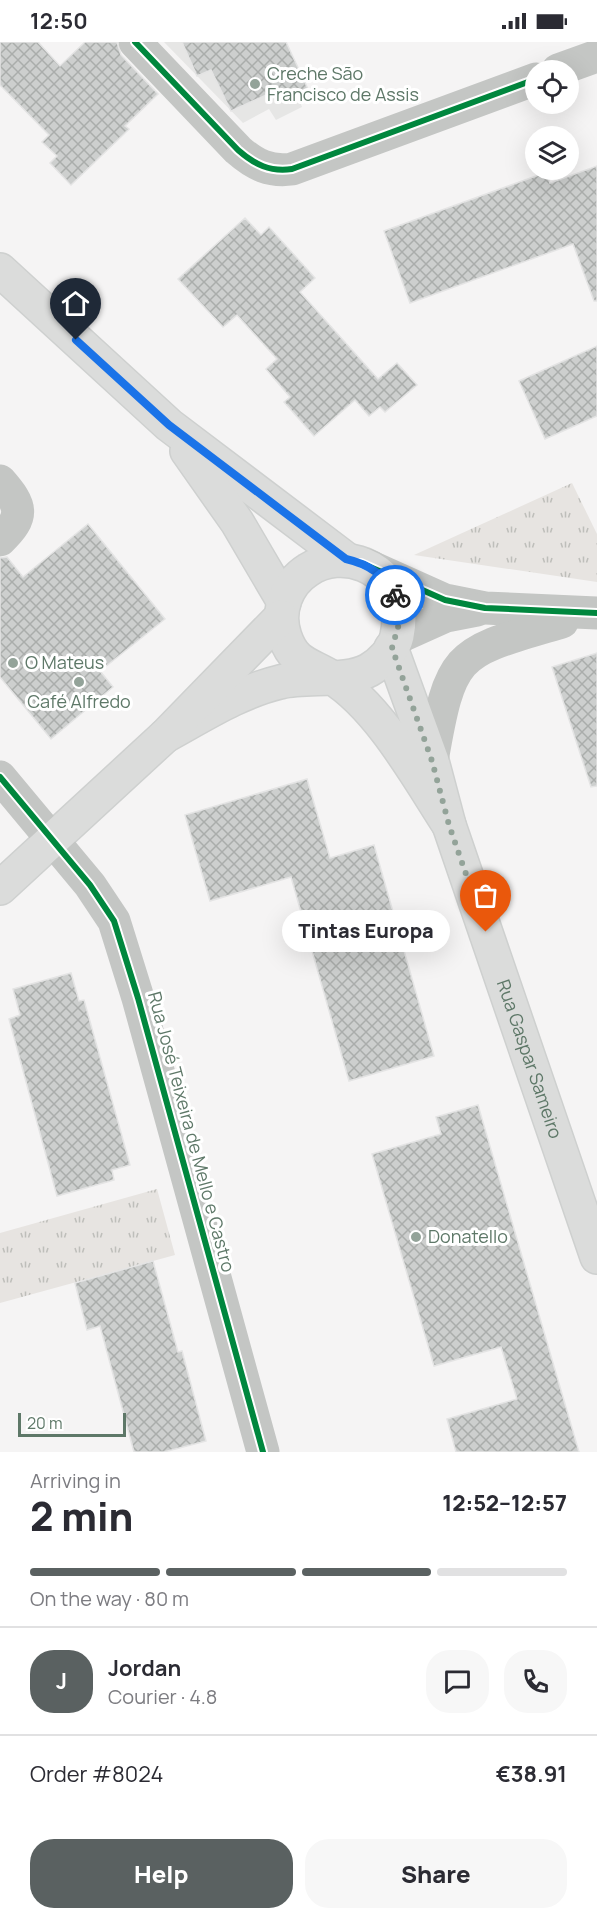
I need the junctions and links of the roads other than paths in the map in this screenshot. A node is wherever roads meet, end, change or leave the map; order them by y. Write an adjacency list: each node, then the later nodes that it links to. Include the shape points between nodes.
1 (135, 42): 4 (street, via 238,150 270,170 292,169)
2 (597, 56): 3 (street)
3 (579, 62)
4 (525, 83)
5 (0, 270): 6 (main road)
6 (169, 425): 9 (main road); 11 (main road, via 237,522)
7 (0, 481): 8 (street, via 15,501 18,514)
8 (0, 540)
9 (354, 561): 10 (street, via 446,600); 11 (main road, via 314,565 290,587); 13 (main road, via 377,571 398,601 400,620)
10 (485, 608): 12 (street); 13 (street, via 446,616)
11 (282, 609): 14 (main road, via 284,637 293,654 308,667); 15 (main road)
12 (593, 614): 16 (street, via 501,639 468,656 457,668 444,696)
13 (394, 643): 14 (main road, via 381,661 368,670 353,676); 16 (main road)
14 (331, 676): 15 (main road, via 280,682 248,692); 18 (main road, via 375,718)
15 (165, 736): 19 (main road)
16 (432, 761): 18 (main road)
17 (0, 777): 19 (street, Rua José Teixeira de Mello e Castro)
18 (449, 825): 21 (main road, Rua Gaspar Sameiro)
19 (52, 839): 20 (main road); 22 (street, Rua José Teixeira de Mello e Castro, via 99,897 117,931)
20 (0, 888)
21 (597, 1257)
22 (263, 1452)

